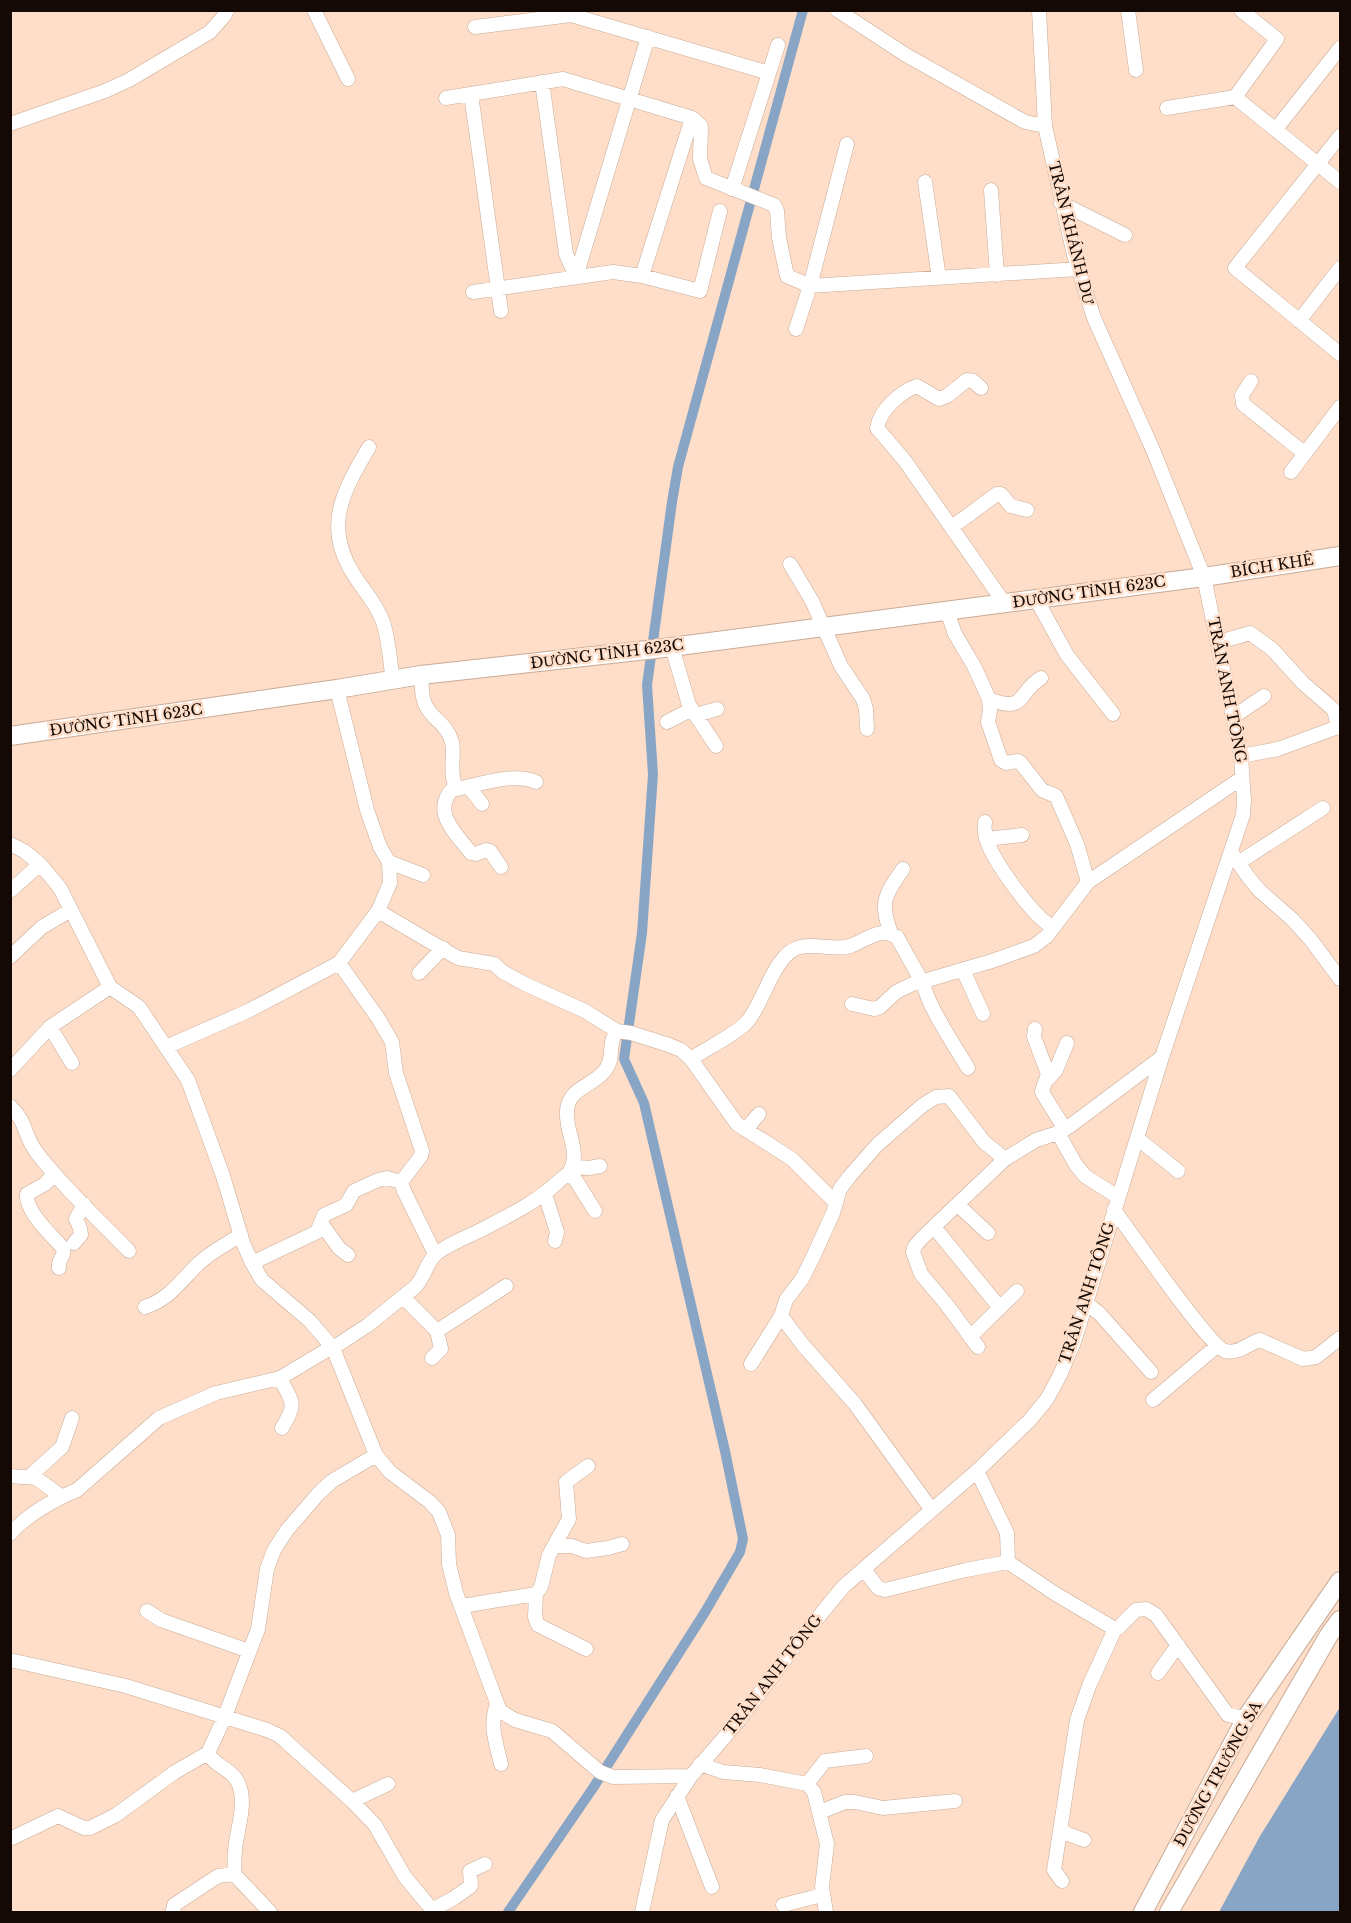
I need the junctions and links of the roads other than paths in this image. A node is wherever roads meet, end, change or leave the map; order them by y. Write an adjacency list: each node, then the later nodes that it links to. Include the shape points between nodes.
1 (226, 10): 21 (street, via 210,32 129,80)
2 (314, 10): 13 (street)
3 (837, 10): 22 (street, via 906,55 1024,122)
4 (1039, 10): 22 (street, TRẦN KHÁNH DƯ)
5 (1128, 10): 11 (street)
6 (1241, 10): 16 (street, via 1277,39)
7 (475, 27): 8 (street, via 572,15)
8 (648, 37): 12 (street); 18 (street)
9 (778, 45): 12 (street)
10 (1341, 48): 23 (street)
11 (1136, 70)
12 (769, 73): 29 (street)
13 (348, 79)
14 (542, 82): 15 (street); 18 (street, via 563,79); 38 (street, via 566,254)
15 (471, 94): 17 (street); 41 (street)
16 (1235, 97): 19 (street); 23 (street)
17 (446, 98)
18 (630, 99): 20 (street); 38 (street)
19 (1167, 108)
20 (692, 118): 29 (street, via 701,126 700,159 706,178); 37 (street)
21 (10, 124)
22 (1046, 126): 31 (street, TRẦN KHÁNH DƯ)
23 (1276, 129): 26 (street)
24 (1341, 136): 26 (street)
25 (847, 144): 40 (street)
26 (1318, 164): 28 (street); 44 (street, via 1235,268)
27 (925, 182): 39 (street)
28 (1341, 182)
29 (732, 189): 40 (street, via 774,205 788,276)
30 (991, 190): 36 (street)
31 (1061, 203): 33 (street); 35 (street, TRẦN KHÁNH DƯ)
32 (720, 211): 37 (street, via 700,291)
33 (1125, 235)
34 (1341, 268): 44 (street)
35 (1079, 269): 36 (street); 57 (street, TRẦN KHÁNH DƯ, via 1094,318)
36 (997, 274): 39 (street)
37 (642, 276): 38 (street, via 613,273)
38 (576, 277): 41 (street)
39 (939, 278): 40 (street)
40 (810, 286): 45 (street)
41 (498, 289): 42 (street); 43 (street)
42 (473, 292)
43 (501, 311)
44 (1299, 321): 46 (street)
45 (796, 329)
46 (1341, 354)
47 (1251, 381): 51 (street, via 1242,395 1243,404)
48 (981, 388): 54 (street, via 967,380 939,399 917,386 910,388 892,403 878,424 880,433)
49 (1341, 407): 51 (street)
50 (369, 447): 66 (street, via 343,495 338,534 352,572 383,622)
51 (1304, 453): 52 (street)
52 (1291, 472)
53 (1027, 510): 54 (street, via 1014,507 997,494)
54 (952, 527): 59 (street)
55 (1341, 556): 57 (main road, BÍCH KHÊ)
56 (790, 564): 61 (street)
57 (1204, 577): 58 (main road, ĐƯỜNG TỈNH 623C); 62 (street, TRẦN ANH TÔNG)
58 (1036, 599): 59 (main road, ĐƯỜNG TỈNH 623C); 72 (street, via 1067,655)
59 (1005, 604): 60 (main road, ĐƯỜNG TỈNH 623C)
60 (947, 611): 61 (main road, ĐƯỜNG TỈNH 623C); 69 (street)
61 (823, 626): 63 (main road, ĐƯỜNG TỈNH 623C); 76 (street, via 862,699)
62 (1219, 642): 73 (street, TRẦN ANH TÔNG); 75 (street, via 1250,633 1334,710)
63 (658, 649): 64 (main road, ĐƯỜNG TỈNH 623C); 71 (street, via 682,683)
64 (421, 675): 66 (main road, ĐƯỜNG TỈNH 623C); 82 (street, via 426,705 446,726 451,741)
65 (1041, 678): 69 (street, via 1011,705)
66 (393, 681): 67 (main road, ĐƯỜNG TỈNH 623C)
67 (337, 689): 77 (main road, ĐƯỜNG TỈNH 623C); 91 (street, via 367,810)
68 (1264, 696): 73 (street)
69 (989, 699): 96 (street, via 988,722 1001,760 1018,761 1042,790 1056,796)
70 (717, 709): 71 (street)
71 (694, 712): 74 (street); 78 (street)
72 (1113, 714)
73 (1233, 717): 79 (street, TRẦN ANH TÔNG)
74 (667, 722)
75 (1339, 728): 79 (street, via 1278,749)
76 (867, 729)
77 (10, 736)
78 (716, 746)
79 (1241, 756): 80 (street, TRẦN ANH TÔNG)
80 (1242, 778): 90 (street, TRẦN ANH TÔNG, via 1243,815); 96 (street)
81 (536, 782): 83 (street, via 522,778)
82 (455, 786): 83 (street); 93 (street, via 446,798 446,818 471,853 490,851)
83 (469, 787): 84 (street)
84 (482, 804)
85 (1323, 808): 90 (street)
86 (985, 822): 88 (street)
87 (1022, 835): 88 (street)
88 (986, 839): 100 (street, via 1012,883 1040,919)
89 (10, 844): 92 (street)
90 (1235, 857): 107 (street, via 1260,891 1293,920); 117 (street, TRẦN ANH TÔNG)
91 (388, 862): 95 (street); 99 (street, via 390,883)
92 (40, 864): 97 (street); 98 (street, via 60,888)
93 (501, 867)
94 (903, 868): 101 (street, via 885,902)
95 (423, 874)
96 (1088, 882): 100 (street)
97 (10, 891)
98 (71, 910): 103 (street, via 42,927); 109 (street)
99 (378, 911): 102 (street); 104 (street)
100 (1053, 927): 105 (street, via 1034,946)
101 (891, 933): 108 (street); 118 (street, via 876,933 845,947 794,950 767,981 745,1024)
102 (443, 948): 106 (street); 114 (street, via 458,958 494,964 525,984)
103 (10, 957)
104 (339, 963): 116 (street, via 248,1011); 133 (street, via 392,1042 396,1073 422,1151)
105 (963, 970): 108 (street); 111 (street)
106 (419, 974)
107 (1341, 979)
108 (922, 980): 110 (street, via 896,992 874,1009); 120 (street, via 933,1009)
109 (110, 987): 112 (street); 116 (street, via 139,1007)
110 (852, 1004)
111 (983, 1014)
112 (50, 1027): 119 (street); 121 (street)
113 (1035, 1029): 122 (street, via 1034,1037)
114 (623, 1032): 118 (street, via 681,1050); 130 (street, via 611,1042 612,1056 606,1070 568,1103 568,1128 574,1152)
115 (1067, 1043): 122 (street, via 1056,1070)
116 (166, 1047): 143 (street, via 188,1080)
117 (1162, 1057): 126 (street); 127 (street, TRẦN ANH TÔNG)
118 (691, 1059): 125 (street, via 730,1117)
119 (72, 1063)
120 (968, 1068)
121 (10, 1070)
122 (1048, 1078): 126 (street, via 1042,1094)
123 (10, 1106): 132 (street, via 24,1122 27,1140)
124 (759, 1114): 125 (street)
125 (747, 1131): 135 (street, via 792,1160)
126 (1061, 1131): 128 (street, via 1035,1140); 136 (street, via 1076,1165)
127 (1137, 1138): 131 (street); 136 (street, TRẦN ANH TÔNG)
128 (1005, 1159): 135 (street, via 984,1142 949,1096 942,1095 923,1105 878,1145 849,1177); 138 (street)
129 (600, 1166): 130 (street)
130 (571, 1169): 134 (street); 139 (street)
131 (1178, 1171)
132 (54, 1174): 137 (street); 150 (street, via 27,1194 26,1199 63,1248)
133 (401, 1182): 140 (street, via 387,1178 354,1191 346,1205 324,1215); 147 (street)
134 (545, 1194): 144 (street, via 557,1232); 147 (street)
135 (835, 1202): 157 (street, via 813,1257 786,1300)
136 (1116, 1203): 154 (street, TRẦN ANH TÔNG); 160 (street)
137 (84, 1204): 145 (street, via 76,1219 81,1235); 146 (street)
138 (958, 1205): 141 (street); 142 (street)
139 (595, 1211)
140 (321, 1223): 148 (street); 149 (street, via 317,1232)
141 (934, 1227): 156 (street); 156 (street, via 915,1246 914,1258 921,1274 974,1342)
142 (988, 1233)
143 (241, 1235): 149 (street); 155 (street, via 198,1264 174,1291)
144 (555, 1241)
145 (74, 1243)
146 (129, 1251)
147 (435, 1254): 153 (street, via 421,1281)
148 (348, 1255)
149 (252, 1263): 161 (street, via 262,1280 310,1321)
150 (59, 1268)
151 (506, 1286): 158 (street)
152 (1017, 1291): 156 (street)
153 (403, 1298): 158 (street); 161 (street)
154 (1086, 1303): 164 (street); 171 (street, TRẦN ANH TÔNG, via 1074,1342 1047,1399)
155 (145, 1307)
156 (1000, 1308)
157 (781, 1316): 163 (street); 175 (street, via 855,1404)
158 (436, 1331): 162 (street, via 441,1349)
159 (1341, 1338): 160 (street, via 1316,1356 1303,1359 1260,1340 1235,1351)
160 (1217, 1346): 166 (street)
161 (332, 1347): 165 (street); 169 (street)
162 (432, 1358)
163 (751, 1364)
164 (1151, 1371)
165 (280, 1377): 168 (street, via 292,1404); 174 (street, via 216,1393 159,1418 77,1490)
166 (1153, 1400)
167 (72, 1418): 173 (street, via 62,1447)
168 (282, 1428)
169 (376, 1455): 183 (street, via 390,1472 440,1512 448,1535 449,1564); 189 (street, via 318,1494 274,1550 267,1569 258,1629)
170 (588, 1466): 178 (street, via 566,1482 569,1519)
171 (977, 1471): 175 (street, TRẦN ANH TÔNG); 179 (street, via 1007,1533)
172 (10, 1476): 173 (street)
173 (28, 1477): 174 (street, via 36,1478)
174 (62, 1497): 176 (street, via 30,1516)
175 (931, 1509): 180 (street, TRẦN ANH TÔNG)
176 (10, 1534)
177 (622, 1544): 178 (street, via 586,1551)
178 (554, 1546): 182 (street)
179 (1008, 1562): 180 (street, via 885,1590 878,1588); 186 (street)
180 (864, 1569): 198 (street, TRẦN ANH TÔNG, via 844,1586)
181 (1341, 1581): 194 (main road, ĐƯỜNG TRƯỜNG SA)
182 (536, 1594): 183 (street); 188 (street, via 538,1625)
183 (462, 1606): 192 (street)
184 (147, 1611): 189 (street, via 161,1620)
185 (1341, 1620): 221 (main road, ĐƯỜNG TRƯỜNG SA)
186 (1116, 1629): 187 (street, via 1136,1610 1146,1609 1156,1615); 206 (street, via 1077,1720)
187 (1178, 1645): 191 (street); 194 (street, via 1228,1715)
188 (586, 1649)
189 (249, 1651): 193 (street)
190 (10, 1660): 193 (street, via 126,1686)
191 (1158, 1672)
192 (497, 1704): 197 (street, via 492,1730); 199 (street, via 508,1717 557,1734 613,1778)
193 (225, 1716): 195 (street); 203 (street, via 280,1736)
194 (1246, 1718): 220 (main road, ĐƯỜNG TRƯỜNG SA)
195 (208, 1753): 207 (street, via 90,1828 58,1816); 210 (street, via 232,1775 242,1793)
196 (866, 1756): 201 (street, via 825,1761)
197 (501, 1764)
198 (700, 1764): 199 (street, TRẦN ANH TÔNG); 201 (street, via 723,1772)
199 (691, 1776): 202 (street, TRẦN ANH TÔNG)
200 (388, 1784): 203 (street)
201 (807, 1784): 205 (street)
202 (677, 1796): 212 (street); 218 (street, TRẦN ANH TÔNG, via 662,1820)
203 (352, 1801): 215 (street, via 375,1825 405,1877)
204 (955, 1801): 205 (street, via 883,1808 845,1802)
205 (820, 1812): 213 (street, via 827,1844)
206 (1060, 1831): 208 (street); 211 (street, via 1054,1870)
207 (10, 1839)
208 (1084, 1840)
209 (485, 1864): 215 (street, via 470,1871 471,1886)
210 (234, 1874): 216 (street, via 218,1876 202,1885 174,1905); 217 (street)
211 (1062, 1881)
212 (712, 1887)
213 (822, 1895): 214 (street); 219 (street)
214 (783, 1905)
215 (433, 1911)
216 (174, 1912)
217 (270, 1912)
218 (642, 1912)
219 (826, 1912)
220 (1143, 1912)
221 (1169, 1912)

